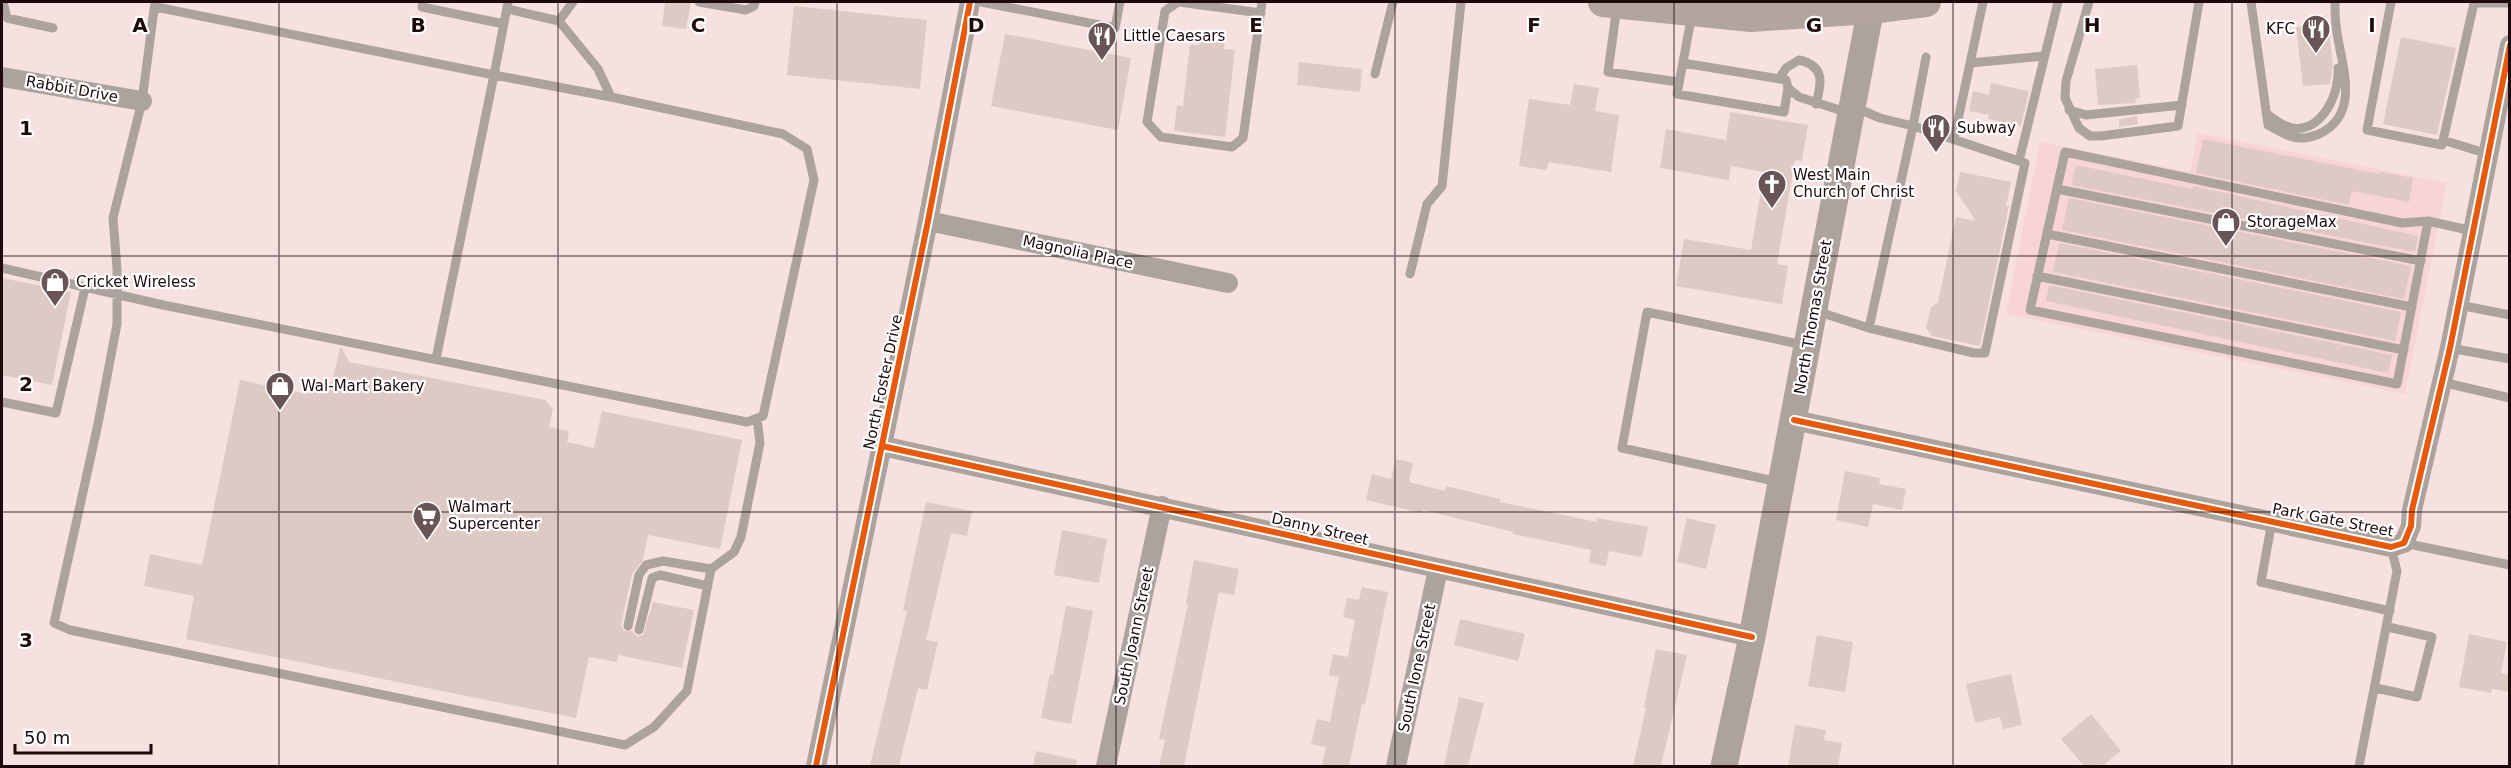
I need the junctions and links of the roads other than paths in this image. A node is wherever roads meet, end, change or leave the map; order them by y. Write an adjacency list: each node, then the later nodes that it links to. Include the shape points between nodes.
1 (3, 2): 32 (lane, via 8,18)
2 (423, 2): 30 (lane, via 422,7)
3 (573, 2): 29 (lane)
4 (699, 2): 5 (lane, via 746,10)
5 (754, 2)
6 (970, 2): 57 (street, North Foster Drive)
7 (981, 2): 8 (lane, via 1115,28)
8 (1120, 2)
9 (1178, 2): 28 (lane); 28 (lane, via 1165,11 1147,122 1161,137 1232,147 1243,138)
10 (1262, 2): 28 (lane)
11 (1393, 2): 38 (lane)
12 (1461, 2): 63 (lane, via 1442,186 1427,204)
13 (1607, 2): 27 (main road); 42 (lane, via 1608,72)
14 (1926, 2): 25 (main road)
15 (1983, 2): 37 (lane)
16 (2058, 2): 34 (lane)
17 (2089, 2): 49 (lane, via 2066,81)
18 (2199, 2): 47 (lane)
19 (2250, 2): 50 (lane)
20 (2335, 2): 31 (lane)
21 (2391, 2): 53 (lane, via 2367,129 2442,145)
22 (2510, 3): 53 (lane, via 2474,3)
23 (156, 4): 39 (lane); 45 (lane)
24 (508, 5): 29 (lane); 30 (lane)
25 (1871, 5): 26 (main road); 48 (street, North Thomas Street)
26 (1814, 7): 27 (main road, via 1754,12)
27 (1688, 8): 36 (lane)
28 (1261, 13)
29 (559, 21): 44 (lane, via 598,69)
30 (504, 24): 39 (lane)
31 (2336, 25): 50 (lane, via 2338,87 2330,105 2308,126 2282,125); 50 (lane, via 2347,97 2339,117 2322,133 2303,140 2268,125)
32 (53, 28)
33 (2510, 45): 54 (street, Park Gate Street)
34 (2044, 56): 37 (lane); 55 (lane)
35 (1926, 57): 51 (lane)
36 (1683, 63): 41 (lane); 42 (lane)
37 (1970, 63): 52 (lane)
38 (1374, 74)
39 (494, 75): 44 (lane); 77 (lane)
40 (2, 76): 45 (street, Rabbit Drive)
41 (1779, 79): 43 (lane, via 1786,80); 46 (lane, via 1786,68 1799,60 1810,63 1822,86)
42 (1679, 82): 43 (lane, via 1677,94 1784,112)
43 (1788, 88): 46 (lane)
44 (611, 97): 81 (lane, via 783,134 807,149 814,180 763,416)
45 (142, 101): 67 (lane, via 113,218)
46 (1816, 104): 48 (lane)
47 (2182, 105): 49 (lane, via 2086,115); 49 (lane, via 2178,126 2101,136 2090,136 2079,128)
48 (1852, 110): 51 (lane); 70 (street, North Thomas Street)
49 (2069, 110)
50 (2267, 114)
51 (1913, 126): 52 (lane); 72 (lane)
52 (1954, 139): 55 (lane)
53 (2443, 140): 54 (lane)
54 (2488, 154): 59 (street, Park Gate Street)
55 (2019, 160): 72 (lane, via 2025,163 1985,352 1974,353)
56 (2057, 189): 58 (lane, via 2065,152 2402,223); 60 (lane); 61 (lane)
57 (928, 221): 65 (street, Magnolia Place); 83 (street, North Foster Drive)
58 (2428, 221): 59 (lane); 61 (lane)
59 (2473, 231): 68 (street, Park Gate Street)
60 (2047, 234): 64 (lane); 69 (lane)
61 (2421, 261): 69 (lane)
62 (2, 268): 66 (lane)
63 (1410, 274)
64 (2037, 276): 75 (lane); 75 (lane, via 2030,310 2397,384)
65 (1228, 283)
66 (85, 288): 67 (lane); 80 (lane, via 56,413)
67 (118, 295): 77 (lane); 91 (lane, via 105,391 54,623 625,745 654,727 687,691)
68 (2459, 305): 71 (lane); 74 (street, Park Gate Street)
69 (2412, 307): 75 (lane)
70 (1814, 310): 72 (lane); 73 (street, North Thomas Street)
71 (2510, 315)
72 (1869, 328)
73 (1808, 345): 82 (street, North Thomas Street); 84 (lane, via 1647,312 1622,448)
74 (2450, 348): 76 (lane); 78 (street, Park Gate Street)
75 (2404, 350)
76 (2510, 358)
77 (436, 359): 81 (lane, via 747,422)
78 (2442, 382): 79 (lane); 87 (street, Park Gate Street, via 2411,526)
79 (2510, 398)
80 (2, 402)
81 (757, 418): 89 (lane, via 760,443 741,537 734,552)
82 (1794, 420): 84 (street, North Thomas Street); 86 (street, Park Gate Street)
83 (882, 446): 85 (street, Danny Street); 98 (street, North Foster Drive)
84 (1782, 482): 96 (street, North Thomas Street)
85 (1162, 506): 90 (street, Danny Street); 99 (street, South Joann Street)
86 (2272, 521): 87 (street, Park Gate Street); 92 (lane, via 2261,582)
87 (2398, 545): 88 (lane); 92 (lane)
88 (2510, 565)
89 (711, 569): 91 (lane); 93 (lane, via 663,561 646,565 639,575)
90 (1438, 569): 96 (street, Danny Street); 100 (street, South Ione Street)
91 (708, 586): 95 (lane, via 660,575 652,578)
92 (2390, 611): 94 (lane)
93 (628, 626)
94 (2388, 627): 97 (lane); 97 (lane, via 2432,637 2417,697)
95 (639, 630)
96 (1752, 637): 101 (street, North Thomas Street)
97 (2376, 688): 102 (lane)
98 (816, 766)
99 (1106, 766)
100 (1396, 766)
101 (1724, 766)
102 (2359, 766)

